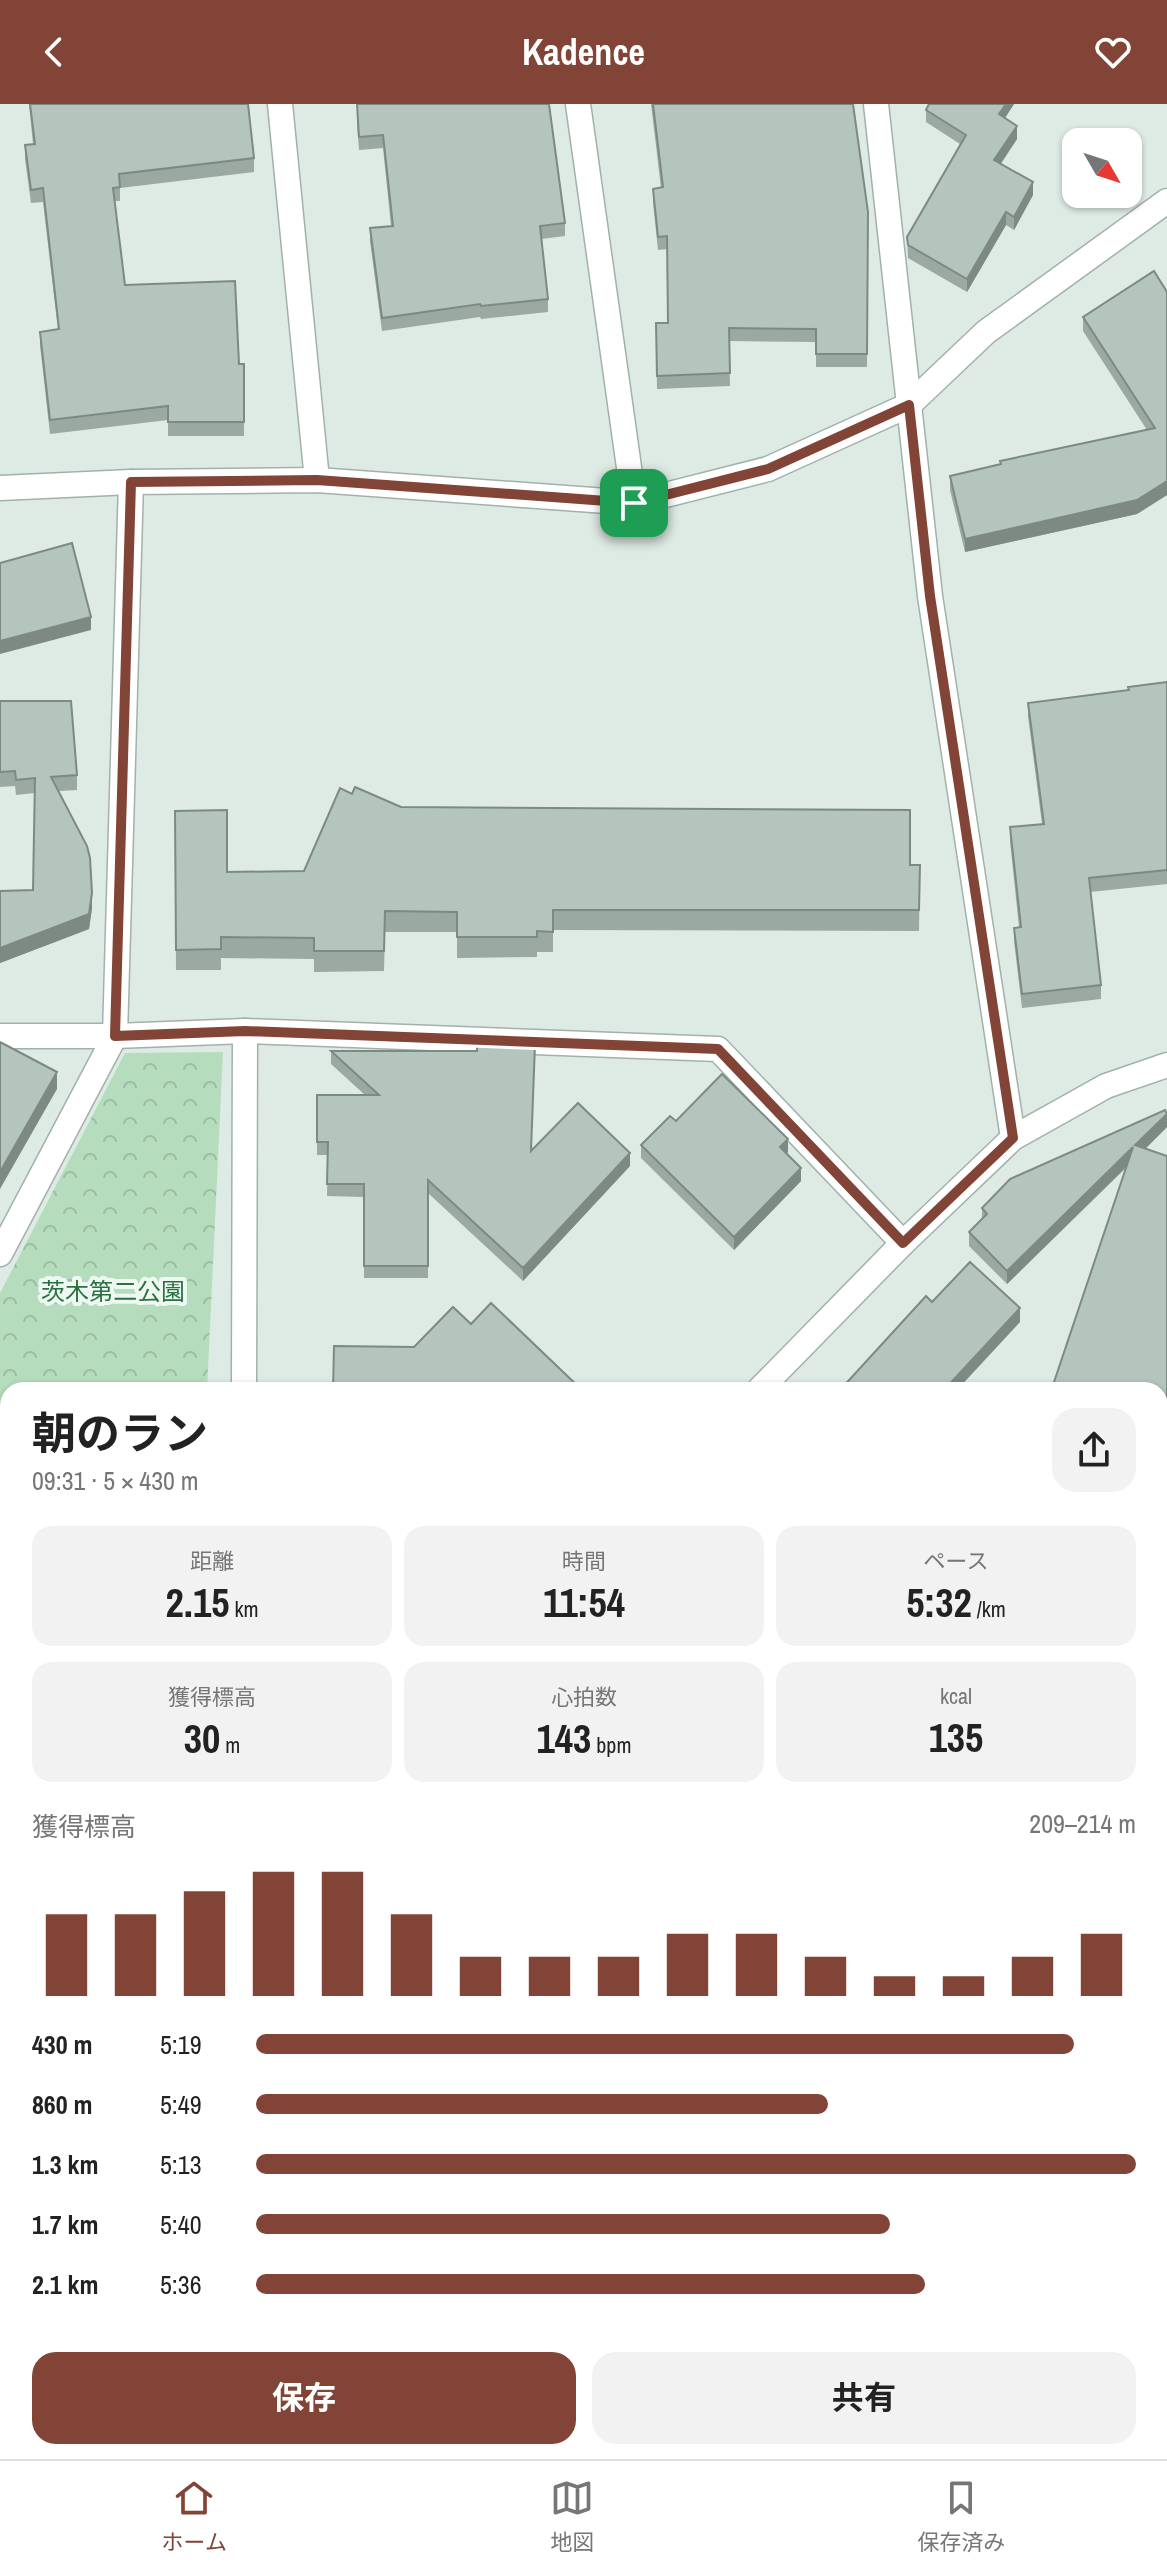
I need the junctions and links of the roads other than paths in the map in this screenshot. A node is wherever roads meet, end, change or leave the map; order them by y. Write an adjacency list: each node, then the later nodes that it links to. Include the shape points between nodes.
1 (280, 104): 6 (street)
2 (578, 104): 9 (street)
3 (876, 104): 5 (street)
4 (1167, 201): 5 (street, via 986,332)
5 (909, 405): 9 (street, via 768,469); 14 (street, via 930,596)
6 (317, 480): 7 (street); 9 (street)
7 (131, 482): 8 (street); 12 (street)
8 (0, 488)
9 (634, 503)
10 (245, 1031): 12 (street); 15 (street, via 718,1049); 17 (street)
11 (0, 1036): 12 (street)
12 (115, 1036): 16 (street)
13 (1167, 1065): 14 (street, via 1106,1086)
14 (1013, 1138): 15 (street)
15 (903, 1243): 18 (street)
16 (0, 1254)
17 (244, 1382)
18 (767, 1382)

